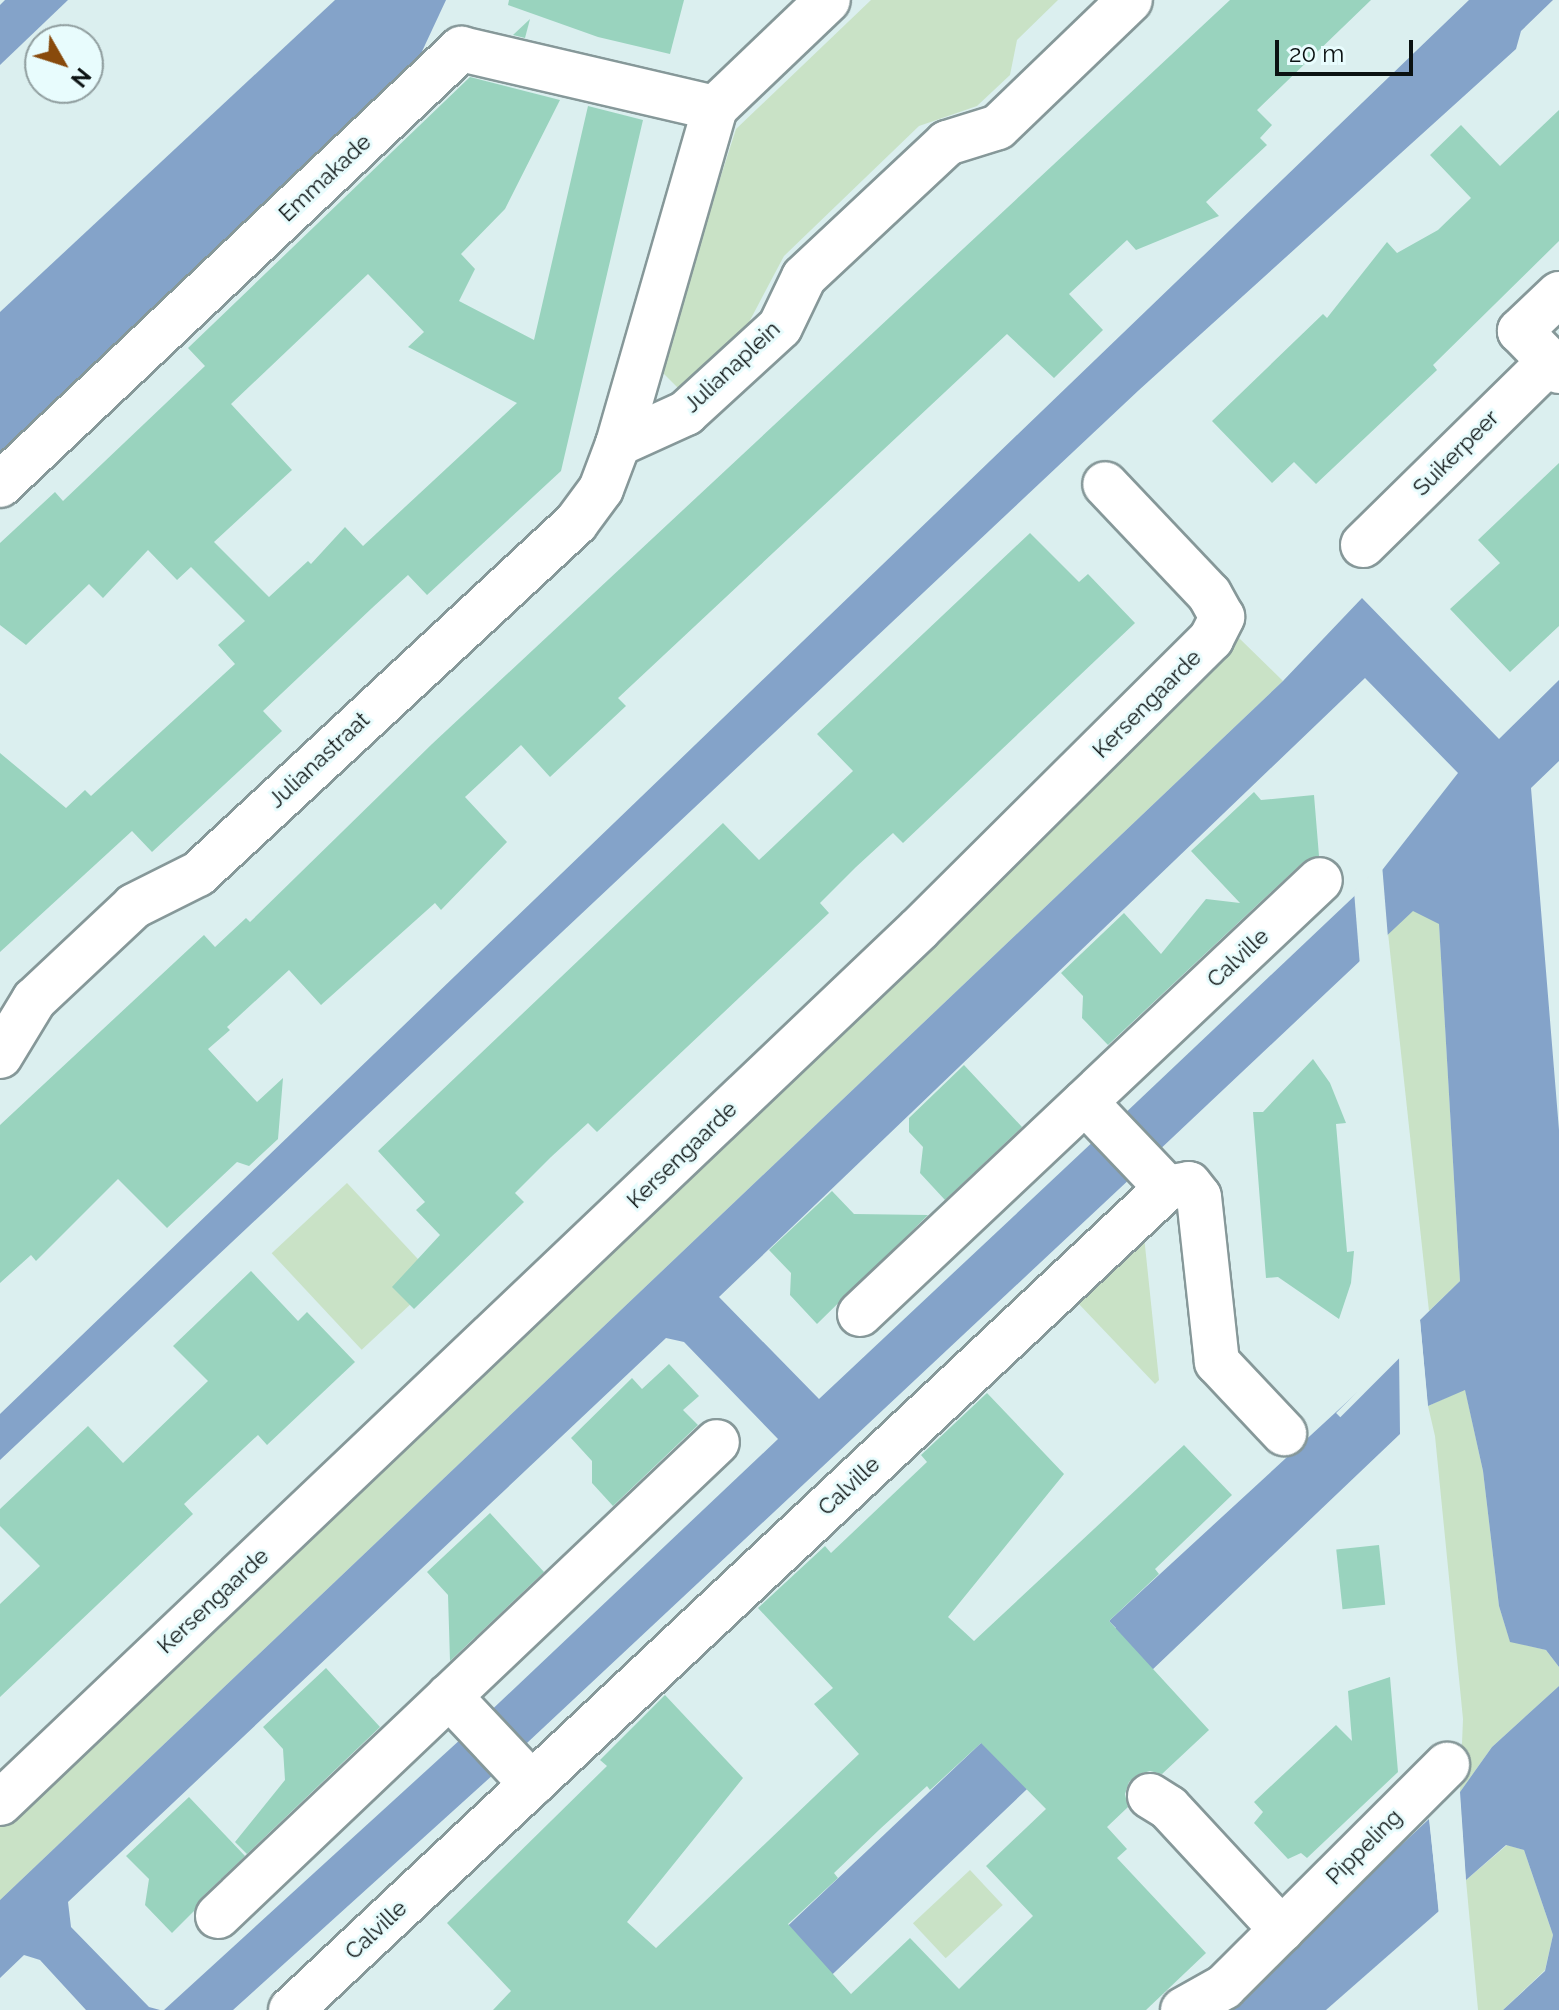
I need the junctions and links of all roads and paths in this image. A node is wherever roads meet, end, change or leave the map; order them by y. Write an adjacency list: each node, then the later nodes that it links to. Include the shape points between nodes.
1 (828, 0): 3 (street)
2 (1130, 0): 6 (street, Julianaplein, via 998,127 947,143 804,277 780,327 686,413)
3 (715, 108): 6 (street); 8 (street, Emmakade, via 461,49)
4 (1559, 294): 5 (street, Suikerpeer, via 1520,331)
5 (1554, 366): 9 (street, Suikerpeer)
6 (618, 444): 11 (street, Julianastraat, via 601,489 576,523 198,874 134,906 34,1000)
7 (1105, 484): 21 (street, Kersengaarde, via 1209,594 1222,617 1211,639 919,929)
8 (0, 485)
9 (1363, 545)
10 (1320, 880): 12 (street, Calville)
11 (0, 1056)
12 (1095, 1112): 13 (street); 14 (street, Calville)
13 (1158, 1178): 15 (street, via 1189,1184 1199,1197 1217,1362); 19 (street, Calville)
14 (860, 1314)
15 (1284, 1433)
16 (717, 1442): 17 (street)
17 (458, 1706): 19 (street); 22 (street)
18 (1447, 1765): 23 (street, Pippeling)
19 (522, 1774): 24 (street, Calville)
20 (1150, 1796): 23 (street, via 1169,1808)
21 (0, 1803)
22 (218, 1916)
23 (1282, 1930): 25 (street, Pippeling, via 1224,1987)
24 (291, 2010)
25 (1183, 2010)

